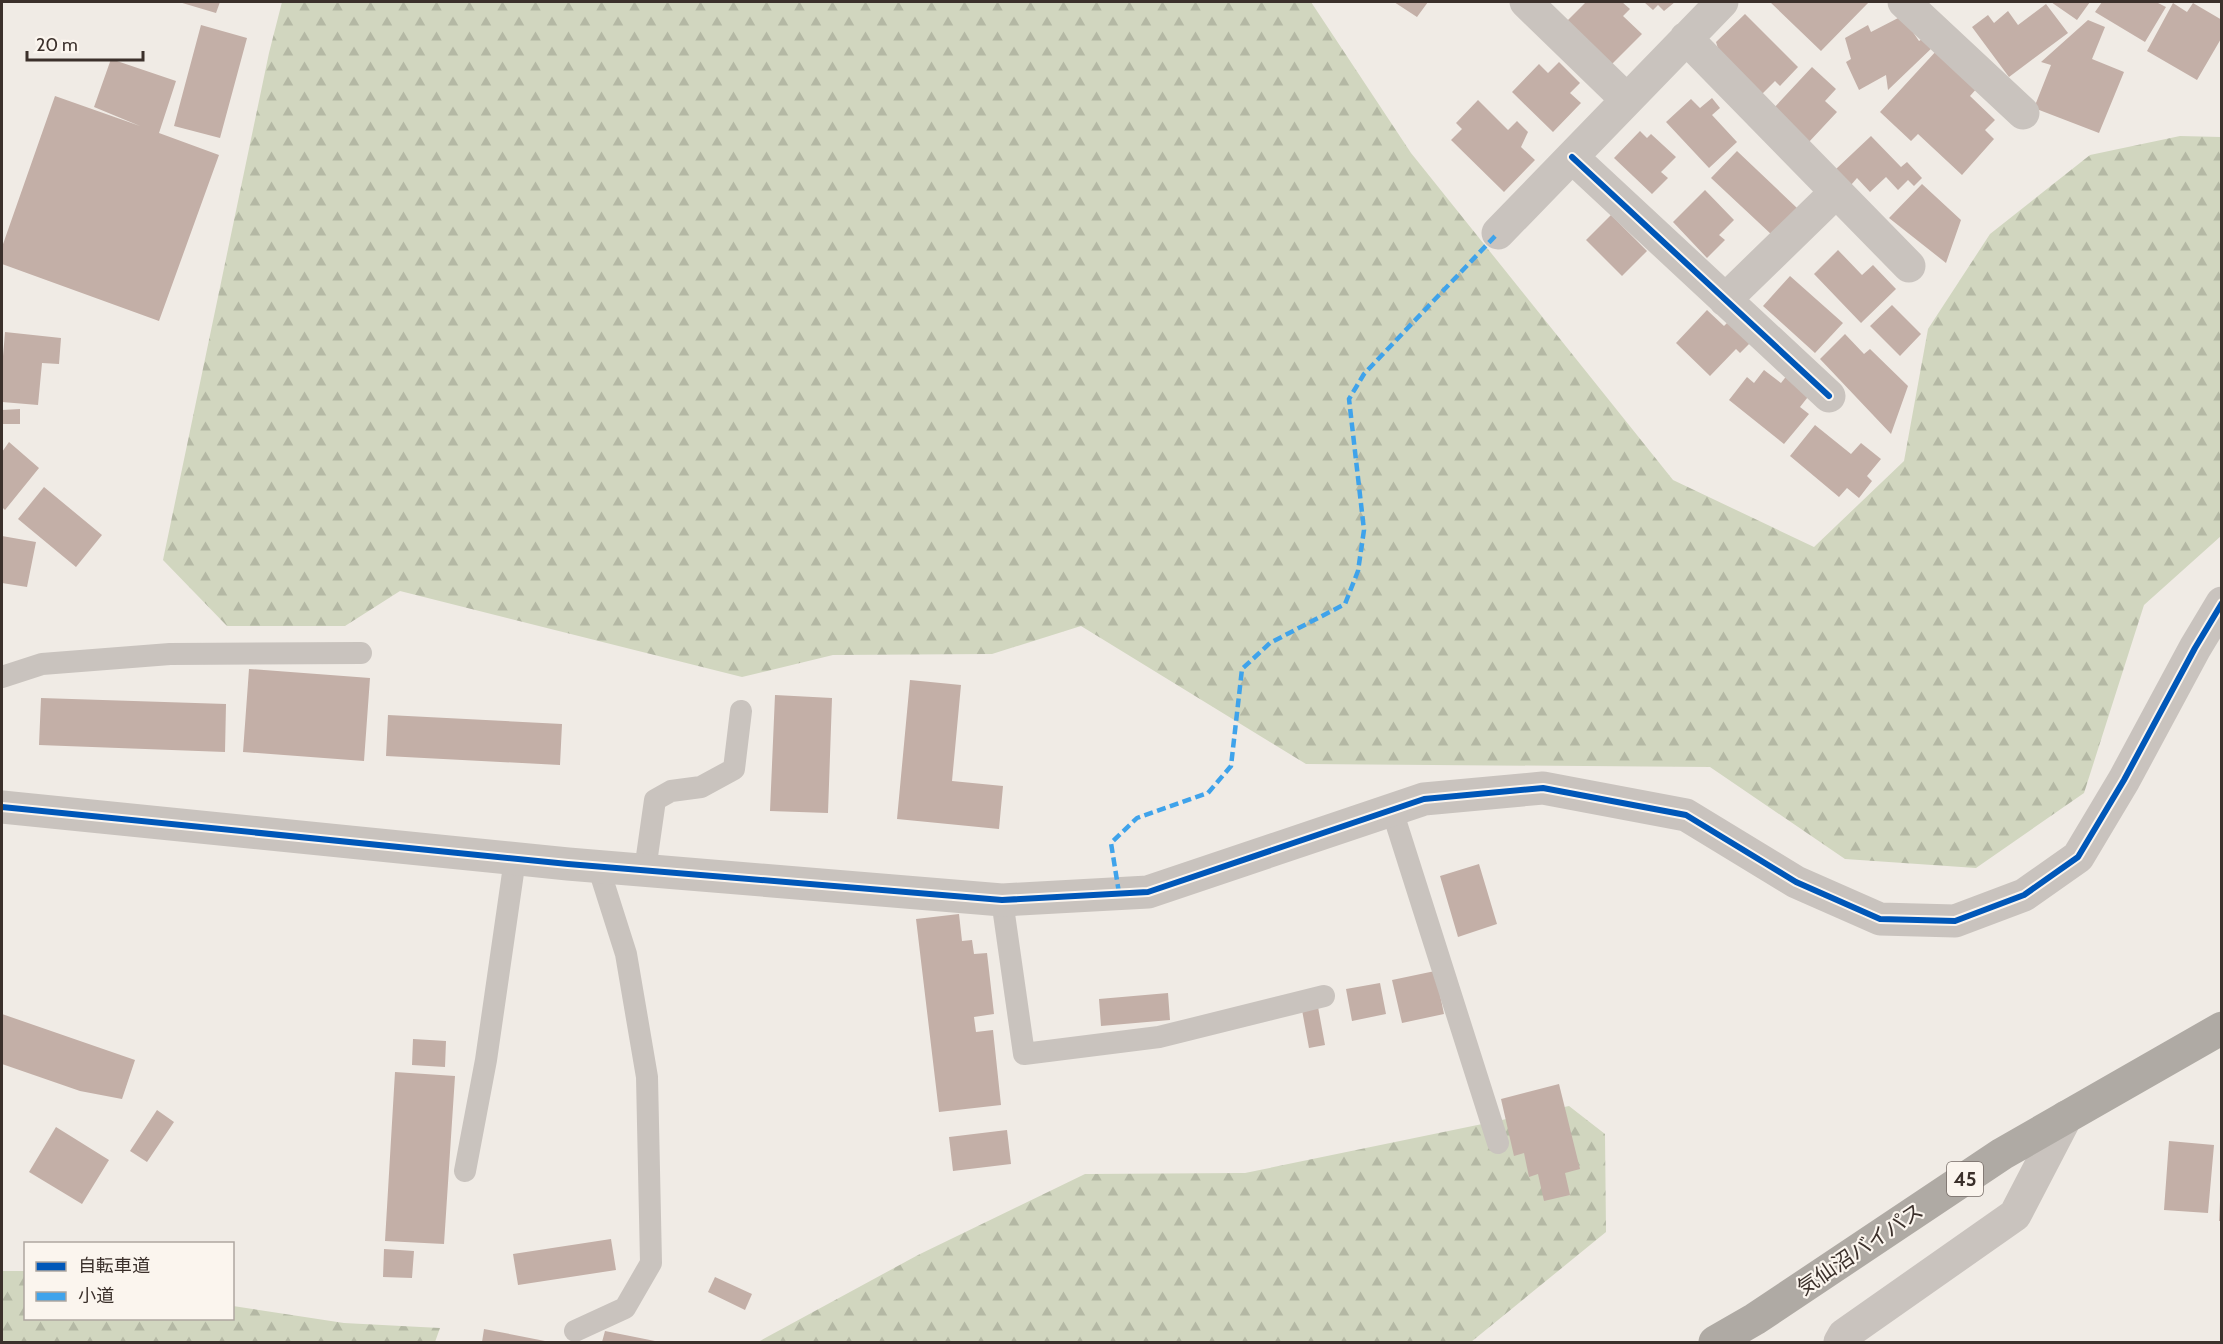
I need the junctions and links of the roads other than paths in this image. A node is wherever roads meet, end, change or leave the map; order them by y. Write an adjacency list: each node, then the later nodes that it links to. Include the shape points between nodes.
1 (1526, 2): 5 (street)
2 (1722, 2): 4 (street)
3 (1904, 2): 6 (street)
4 (1686, 38): 5 (street); 8 (street)
5 (1627, 100): 7 (street)
6 (2023, 113)
7 (1572, 157): 9 (street); 11 (street)
8 (1836, 192): 10 (street); 11 (street)
9 (1498, 233)
10 (1909, 266)
11 (1725, 300): 12 (street)
12 (1829, 396)
13 (2222, 603): 18 (street, via 2078,857 2024,895 1955,921 1880,919 1796,882 1686,815 1543,788 1424,799)
14 (361, 652): 15 (lane, via 170,654 42,664)
15 (2, 677)
16 (741, 711): 21 (lane, via 734,769 701,787 671,791 655,800)
17 (2, 807): 19 (street)
18 (1392, 810): 22 (street, via 1148,892); 26 (lane)
19 (515, 859): 20 (street); 27 (lane, via 486,1060)
20 (598, 866): 21 (street); 28 (lane, via 626,954 647,1077 651,1263 625,1308)
21 (645, 870): 22 (street)
22 (1002, 900): 23 (lane, via 1024,1054 1159,1037)
23 (1324, 996)
24 (2222, 1028): 25 (highway, 気仙沼バイパス / 45)
25 (2066, 1117): 29 (highway, 気仙沼バイパス / 45, via 2002,1154); 30 (street, via 2015,1215 1844,1335)
26 (1498, 1143)
27 (465, 1171)
28 (575, 1331)
29 (1715, 1342)
30 (1840, 1342)

